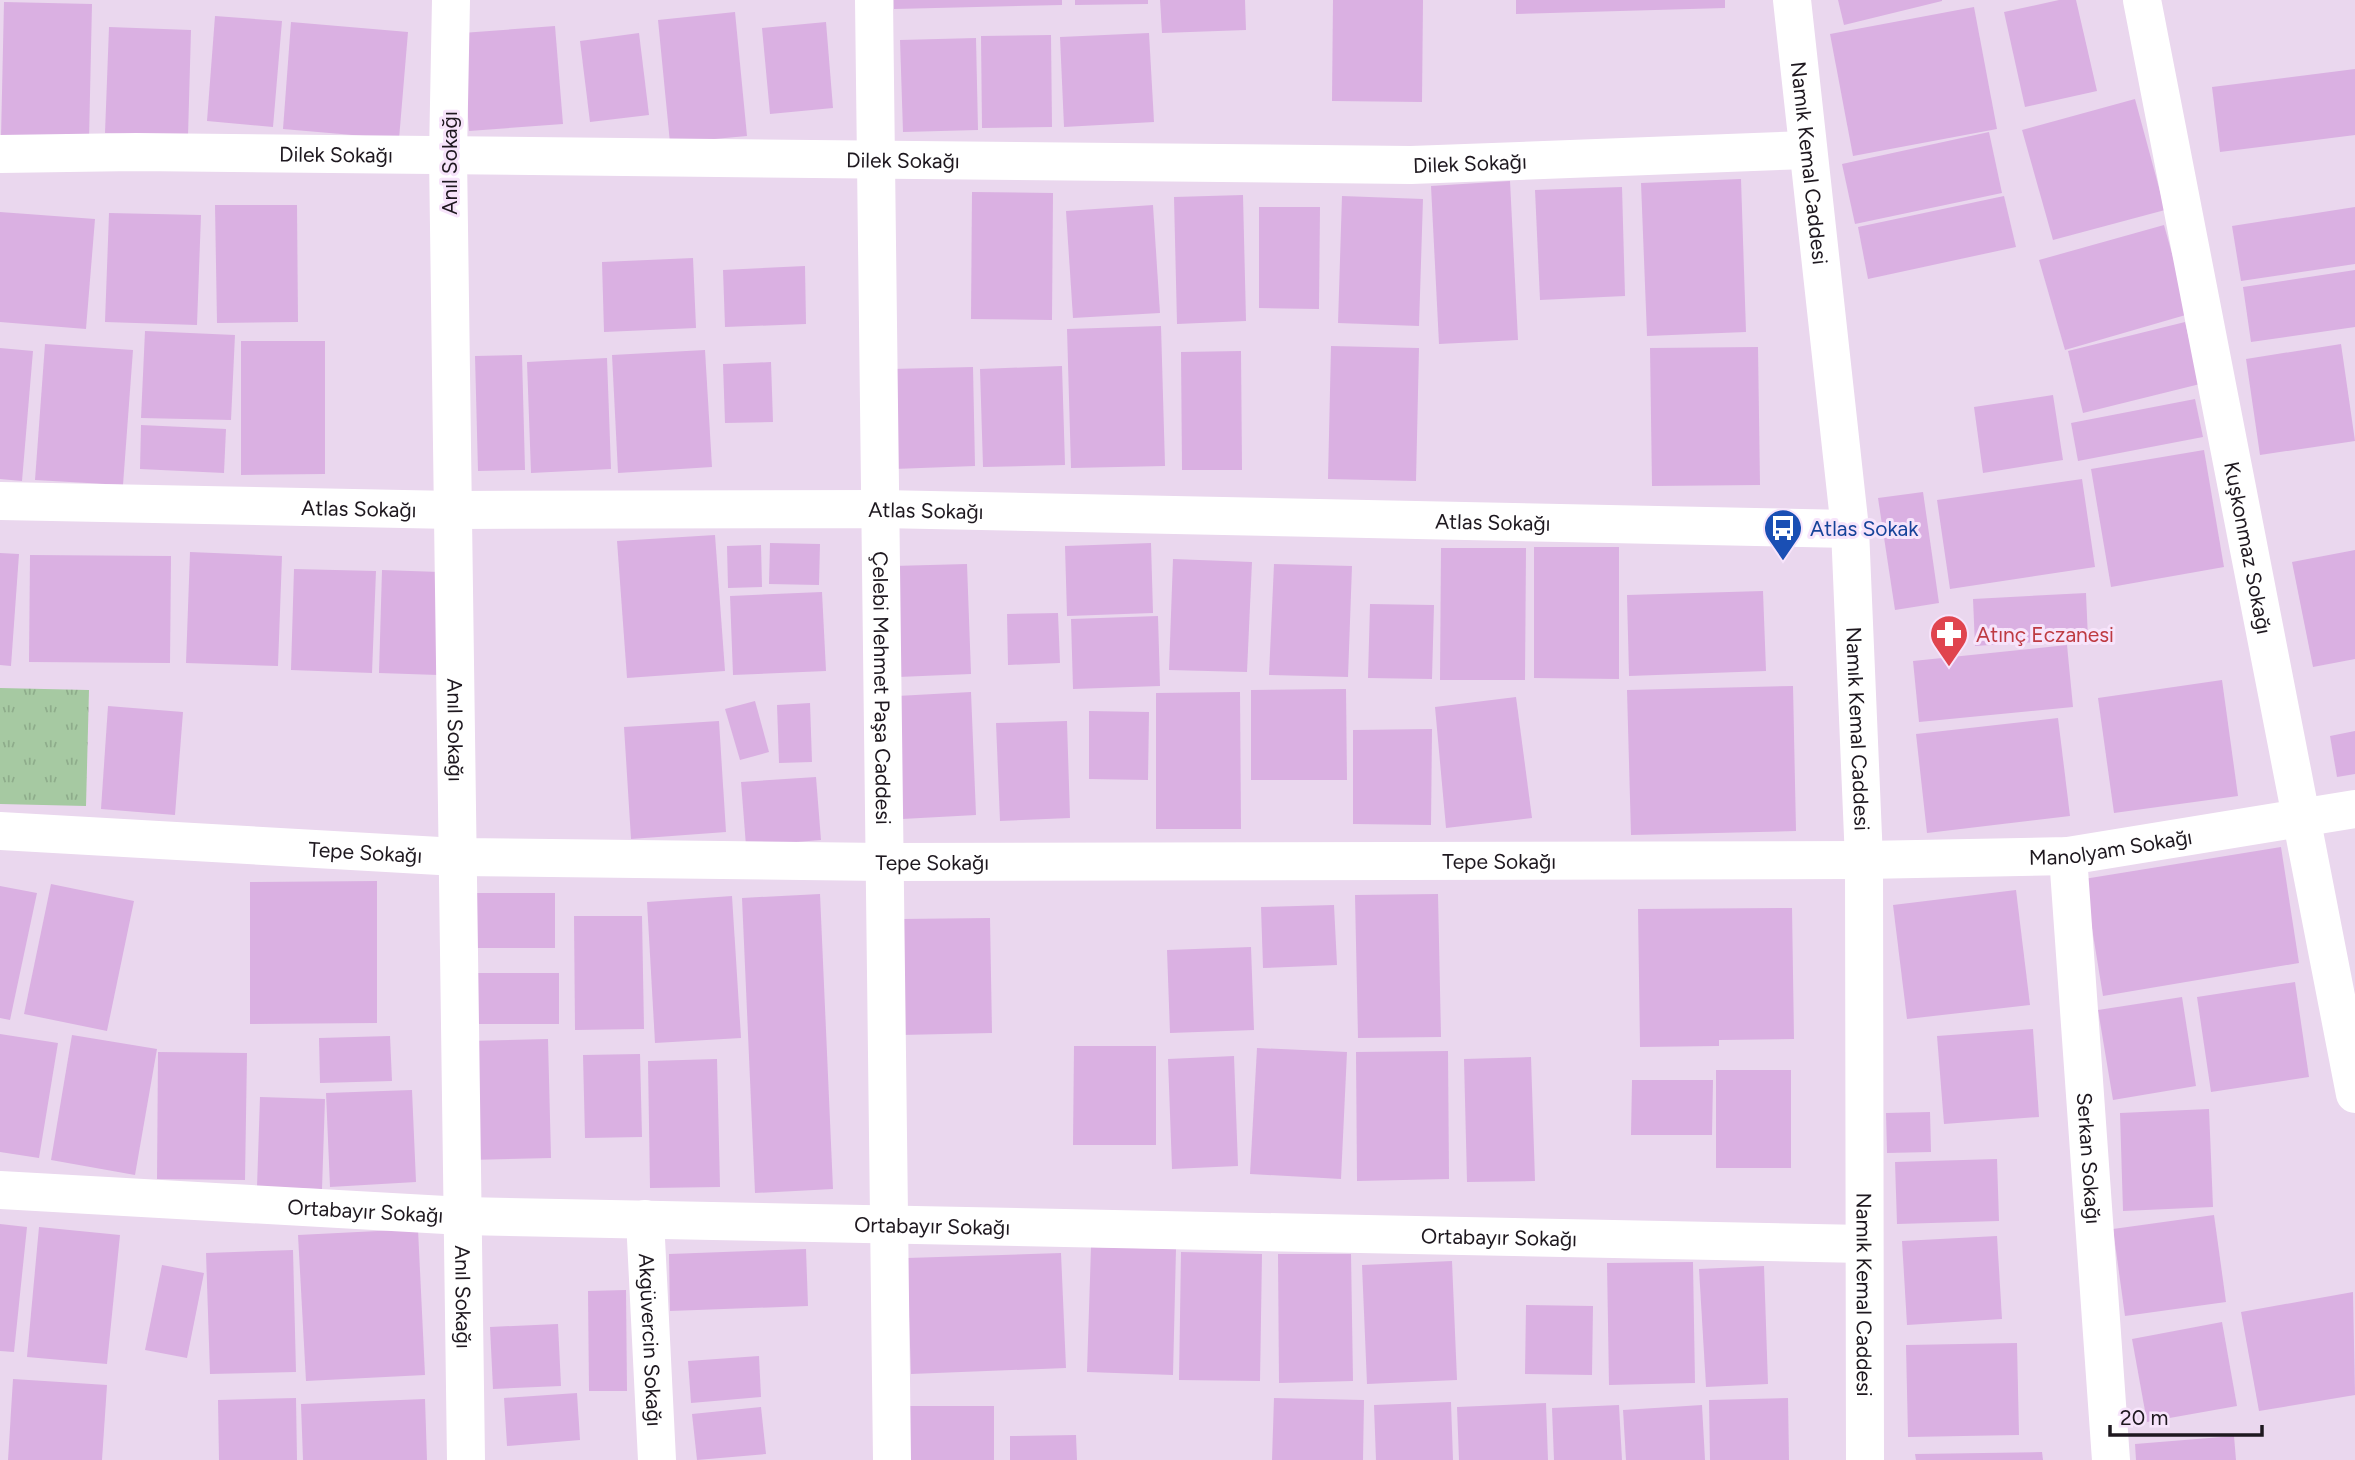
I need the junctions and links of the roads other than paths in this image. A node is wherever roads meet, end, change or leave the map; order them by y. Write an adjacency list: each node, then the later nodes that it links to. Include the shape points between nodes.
1 (451, 0): 7 (street, Anıl Sokağı)
2 (874, 0): 8 (street, Çelebi Mehmet Paşa Caddesi)
3 (1792, 0): 5 (street, Namık Kemal Caddesi)
4 (2142, 0): 14 (street, Kuşkonmaz Sokağı)
5 (1807, 150): 8 (street, Dilek Sokağı, via 1411,165); 12 (street, Namık Kemal Caddesi)
6 (0, 154): 7 (street, Dilek Sokağı)
7 (449, 155): 8 (street, Dilek Sokağı); 11 (street, Anıl Sokağı)
8 (876, 160): 10 (street, Çelebi Mehmet Paşa Caddesi)
9 (0, 500): 11 (street, Atlas Sokağı)
10 (881, 509): 11 (street, Atlas Sokağı); 12 (street, Atlas Sokağı); 19 (street, Çelebi Mehmet Paşa Caddesi)
11 (453, 510): 17 (street, Anıl Sokağı)
12 (1850, 529): 18 (street, Namık Kemal Caddesi)
13 (2355, 809): 14 (street, Manolyam Sokağı)
14 (2301, 818): 16 (street, Manolyam Sokağı); 20 (street, Kuşkonmaz Sokağı)
15 (0, 831): 17 (street, Tepe Sokağı)
16 (2068, 856): 18 (street, Manolyam Sokağı); 30 (street, Serkan Sokağı)
17 (457, 858): 19 (street, Tepe Sokağı); 22 (street, Anıl Sokağı)
18 (1864, 860): 19 (street, Tepe Sokağı); 25 (street, Namık Kemal Caddesi)
19 (884, 862): 24 (street, Çelebi Mehmet Paşa Caddesi)
20 (2355, 1094)
21 (0, 1190): 22 (street, Ortabayır Sokağı)
22 (463, 1216): 23 (street, Ortabayır Sokağı); 26 (street, Anıl Sokağı)
23 (645, 1219): 24 (street, Ortabayır Sokağı); 27 (street, Akgüvercin Sokağı)
24 (889, 1224): 25 (street, Ortabayır Sokağı); 28 (street, Çelebi Mehmet Paşa Caddesi)
25 (1864, 1244): 29 (street, Namık Kemal Caddesi)
26 (466, 1460)
27 (657, 1460)
28 (892, 1460)
29 (1865, 1460)
30 (2111, 1460)

